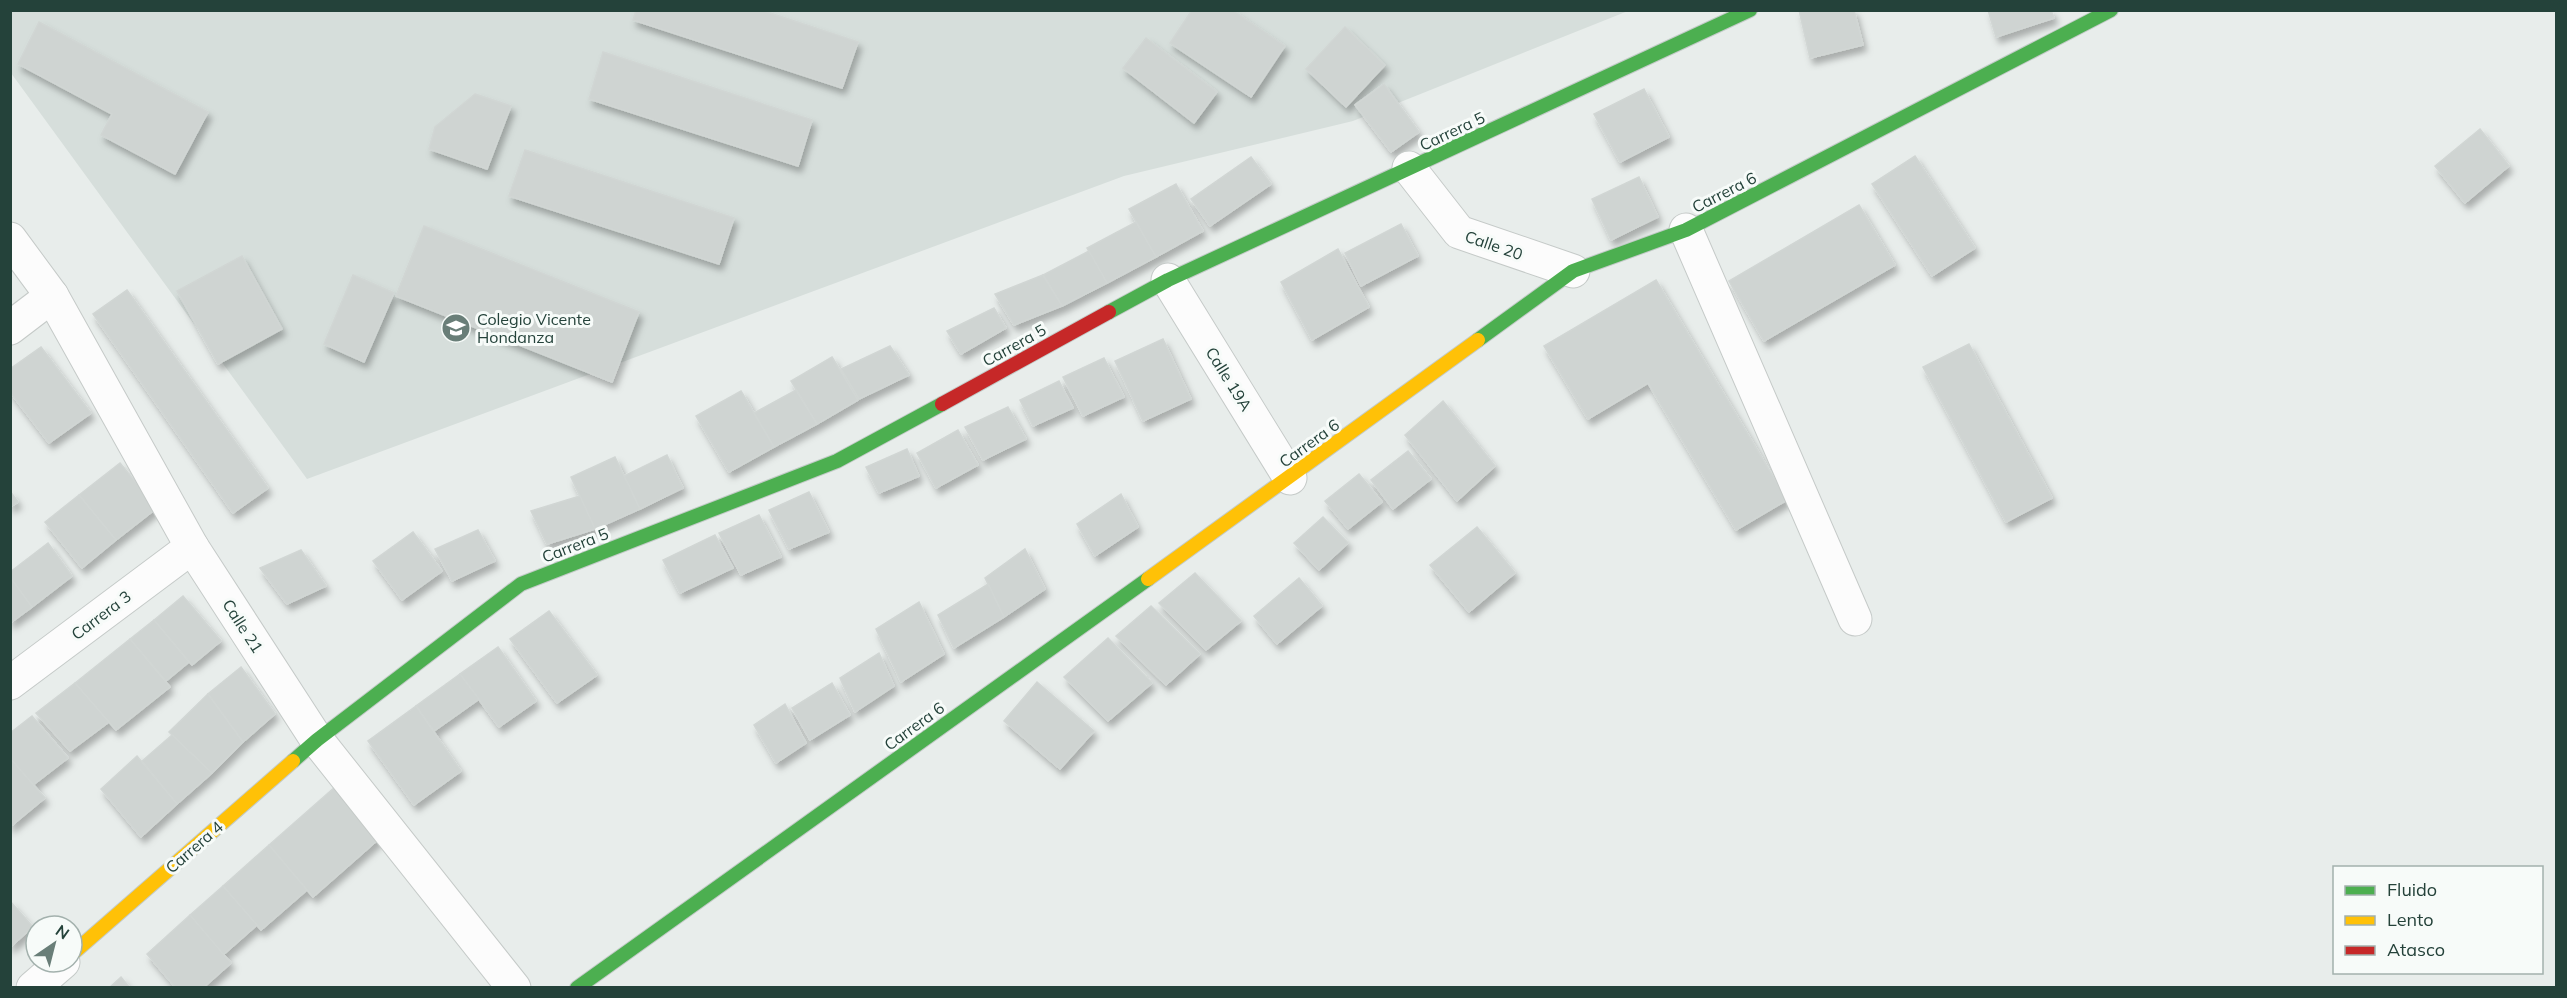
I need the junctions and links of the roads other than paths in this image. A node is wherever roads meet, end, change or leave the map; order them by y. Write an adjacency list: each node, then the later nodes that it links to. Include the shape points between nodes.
1 (1750, 10): 3 (street, Carrera 5)
2 (2110, 10): 4 (street, Carrera 6)
3 (1409, 168): 6 (street, Calle 20, via 1459,232); 7 (street, Carrera 5)
4 (1686, 230): 6 (street, Carrera 6); 12 (street)
5 (10, 238): 8 (street, Calle 21)
6 (1572, 272): 10 (street, Carrera 6)
7 (1168, 280): 10 (street, Calle 19A); 14 (street, Carrera 5, via 837,461 521,584)
8 (52, 296): 9 (street); 11 (street, Calle 21)
9 (10, 328)
10 (1290, 478): 19 (street, Carrera 6)
11 (192, 547): 13 (street, Carrera 3); 14 (street, Calle 21)
12 (1855, 620)
13 (10, 683)
14 (316, 740): 15 (street, Carrera 4); 18 (street, Calle 21)
15 (84, 943)
16 (49, 974): 17 (street)
17 (33, 987)
18 (514, 987)
19 (577, 987)

